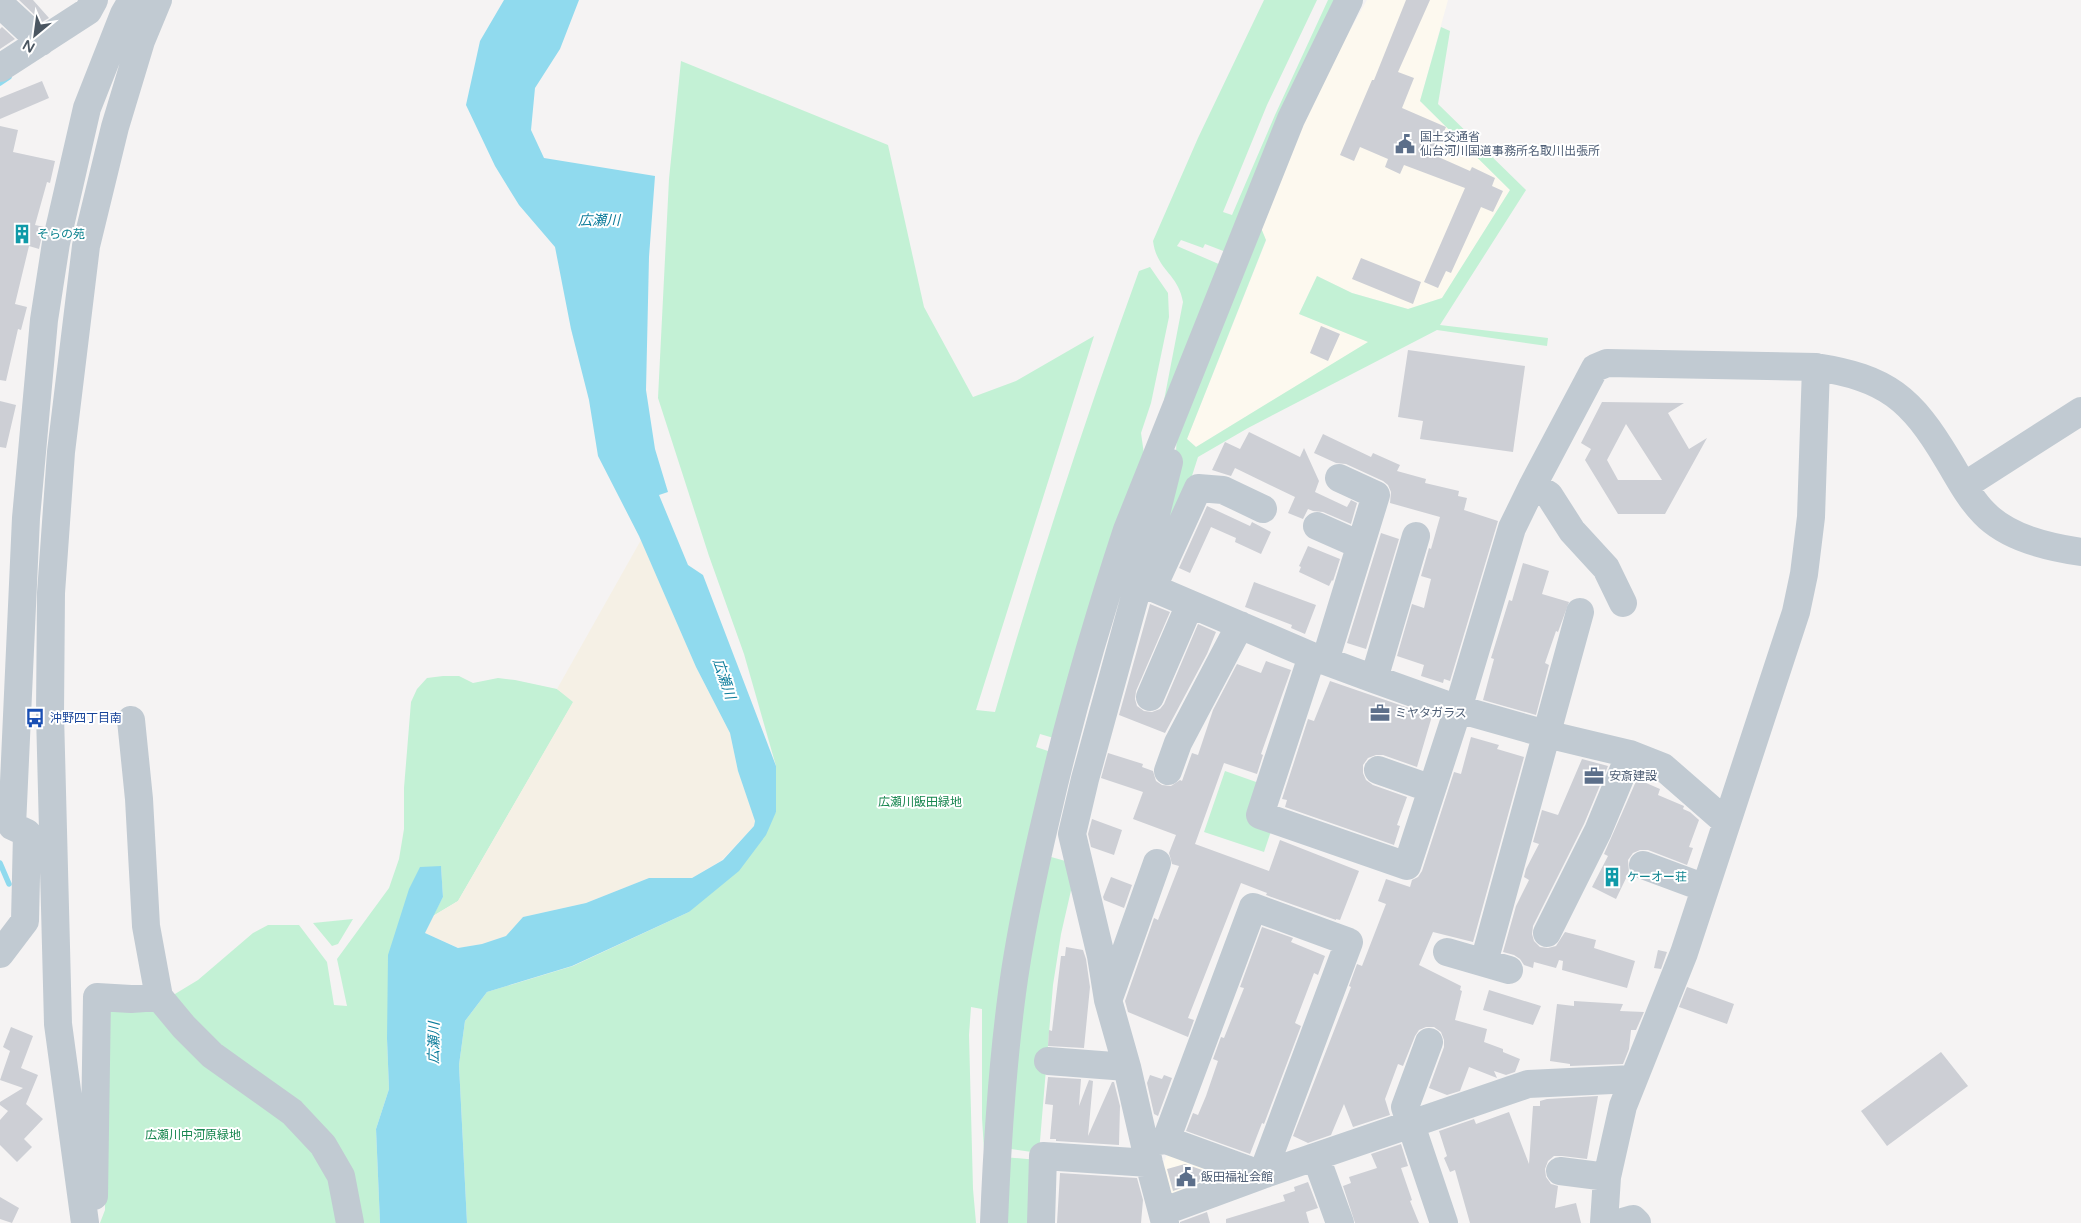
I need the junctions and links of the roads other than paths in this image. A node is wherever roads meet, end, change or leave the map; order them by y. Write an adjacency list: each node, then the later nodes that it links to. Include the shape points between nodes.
1 (94, 0): 6 (street, via 88,10)
2 (132, 0): 36 (street, via 87,108 56,243 44,320 26,518)
3 (158, 0): 28 (street, via 141,41 115,127 86,246 61,452 51,592)
4 (1349, 0): 10 (street, via 1291,119)
5 (0, 4): 6 (street)
6 (41, 42): 7 (street)
7 (0, 68)
8 (1816, 366): 12 (street, via 1607,363 1595,368); 13 (street, via 1847,371 1872,380 1903,399 1924,422); 35 (street, via 1811,517 1804,574 1785,649)
9 (2081, 410): 13 (street)
10 (1164, 436): 19 (street, via 1172,444); 58 (street, via 1108,587 1071,713 1030,884 1012,991 1004,1066)
11 (1339, 478): 17 (street, via 1376,495)
12 (1533, 485): 20 (street, via 1549,495 1572,531 1606,568); 27 (street, via 1512,528)
13 (1964, 486): 18 (street, via 1984,513 2005,528 2021,537)
14 (1264, 508): 19 (street, via 1223,490 1198,488)
15 (1317, 526): 17 (street)
16 (1416, 536): 25 (street, via 1411,590)
17 (1360, 544): 24 (street)
18 (2081, 552)
19 (1146, 584): 21 (street); 44 (street, via 1085,779 1072,834)
20 (1623, 603)
21 (1190, 604): 23 (street); 26 (street)
22 (1580, 612): 30 (street)
23 (1240, 625): 24 (street); 33 (street, via 1178,742)
24 (1319, 658): 25 (street); 34 (street, via 1260,815 1407,866)
25 (1374, 679): 27 (street)
26 (1150, 697)
27 (1458, 709): 30 (street); 34 (street)
28 (50, 714): 36 (street, via 33,777); 55 (street, via 58,1024)
29 (131, 720): 43 (street, via 146,926)
30 (1546, 734): 31 (street); 41 (street, via 1496,966)
31 (1630, 754): 35 (street, via 1663,767); 40 (street, via 1598,831)
32 (1378, 770): 34 (street)
33 (1168, 771)
34 (1432, 789)
35 (1726, 822): 39 (street)
36 (13, 823): 42 (street, via 25,921)
37 (1157, 863): 44 (street)
38 (1642, 866): 39 (street)
39 (1705, 888): 48 (street, via 1684,953)
40 (1547, 932)
41 (1447, 952)
42 (0, 954)
43 (159, 997): 55 (street, via 97,997 94,1198); 57 (street, via 212,1055 292,1112 323,1145 341,1176)
44 (1108, 1000): 47 (street)
45 (1429, 1042): 49 (street, via 1405,1107)
46 (1048, 1061): 47 (street)
47 (1127, 1066): 50 (street)
48 (1633, 1079): 49 (street, via 1528,1084); 54 (street, via 1619,1121)
49 (1410, 1123): 51 (street); 61 (street)
50 (1153, 1148): 53 (street); 53 (street, via 1253,907 1349,942); 56 (street); 59 (street, via 1043,1156)
51 (1316, 1156): 53 (street); 60 (street)
52 (1560, 1170): 54 (street)
53 (1262, 1175): 56 (street)
54 (1608, 1177): 62 (street)
55 (83, 1215)
56 (1164, 1217)
57 (350, 1223)
58 (994, 1223)
59 (1041, 1223)
60 (1340, 1223)
61 (1444, 1223)
62 (1604, 1223)
63 (1619, 1223): 64 (street, via 1633,1219)
64 (1636, 1223)

